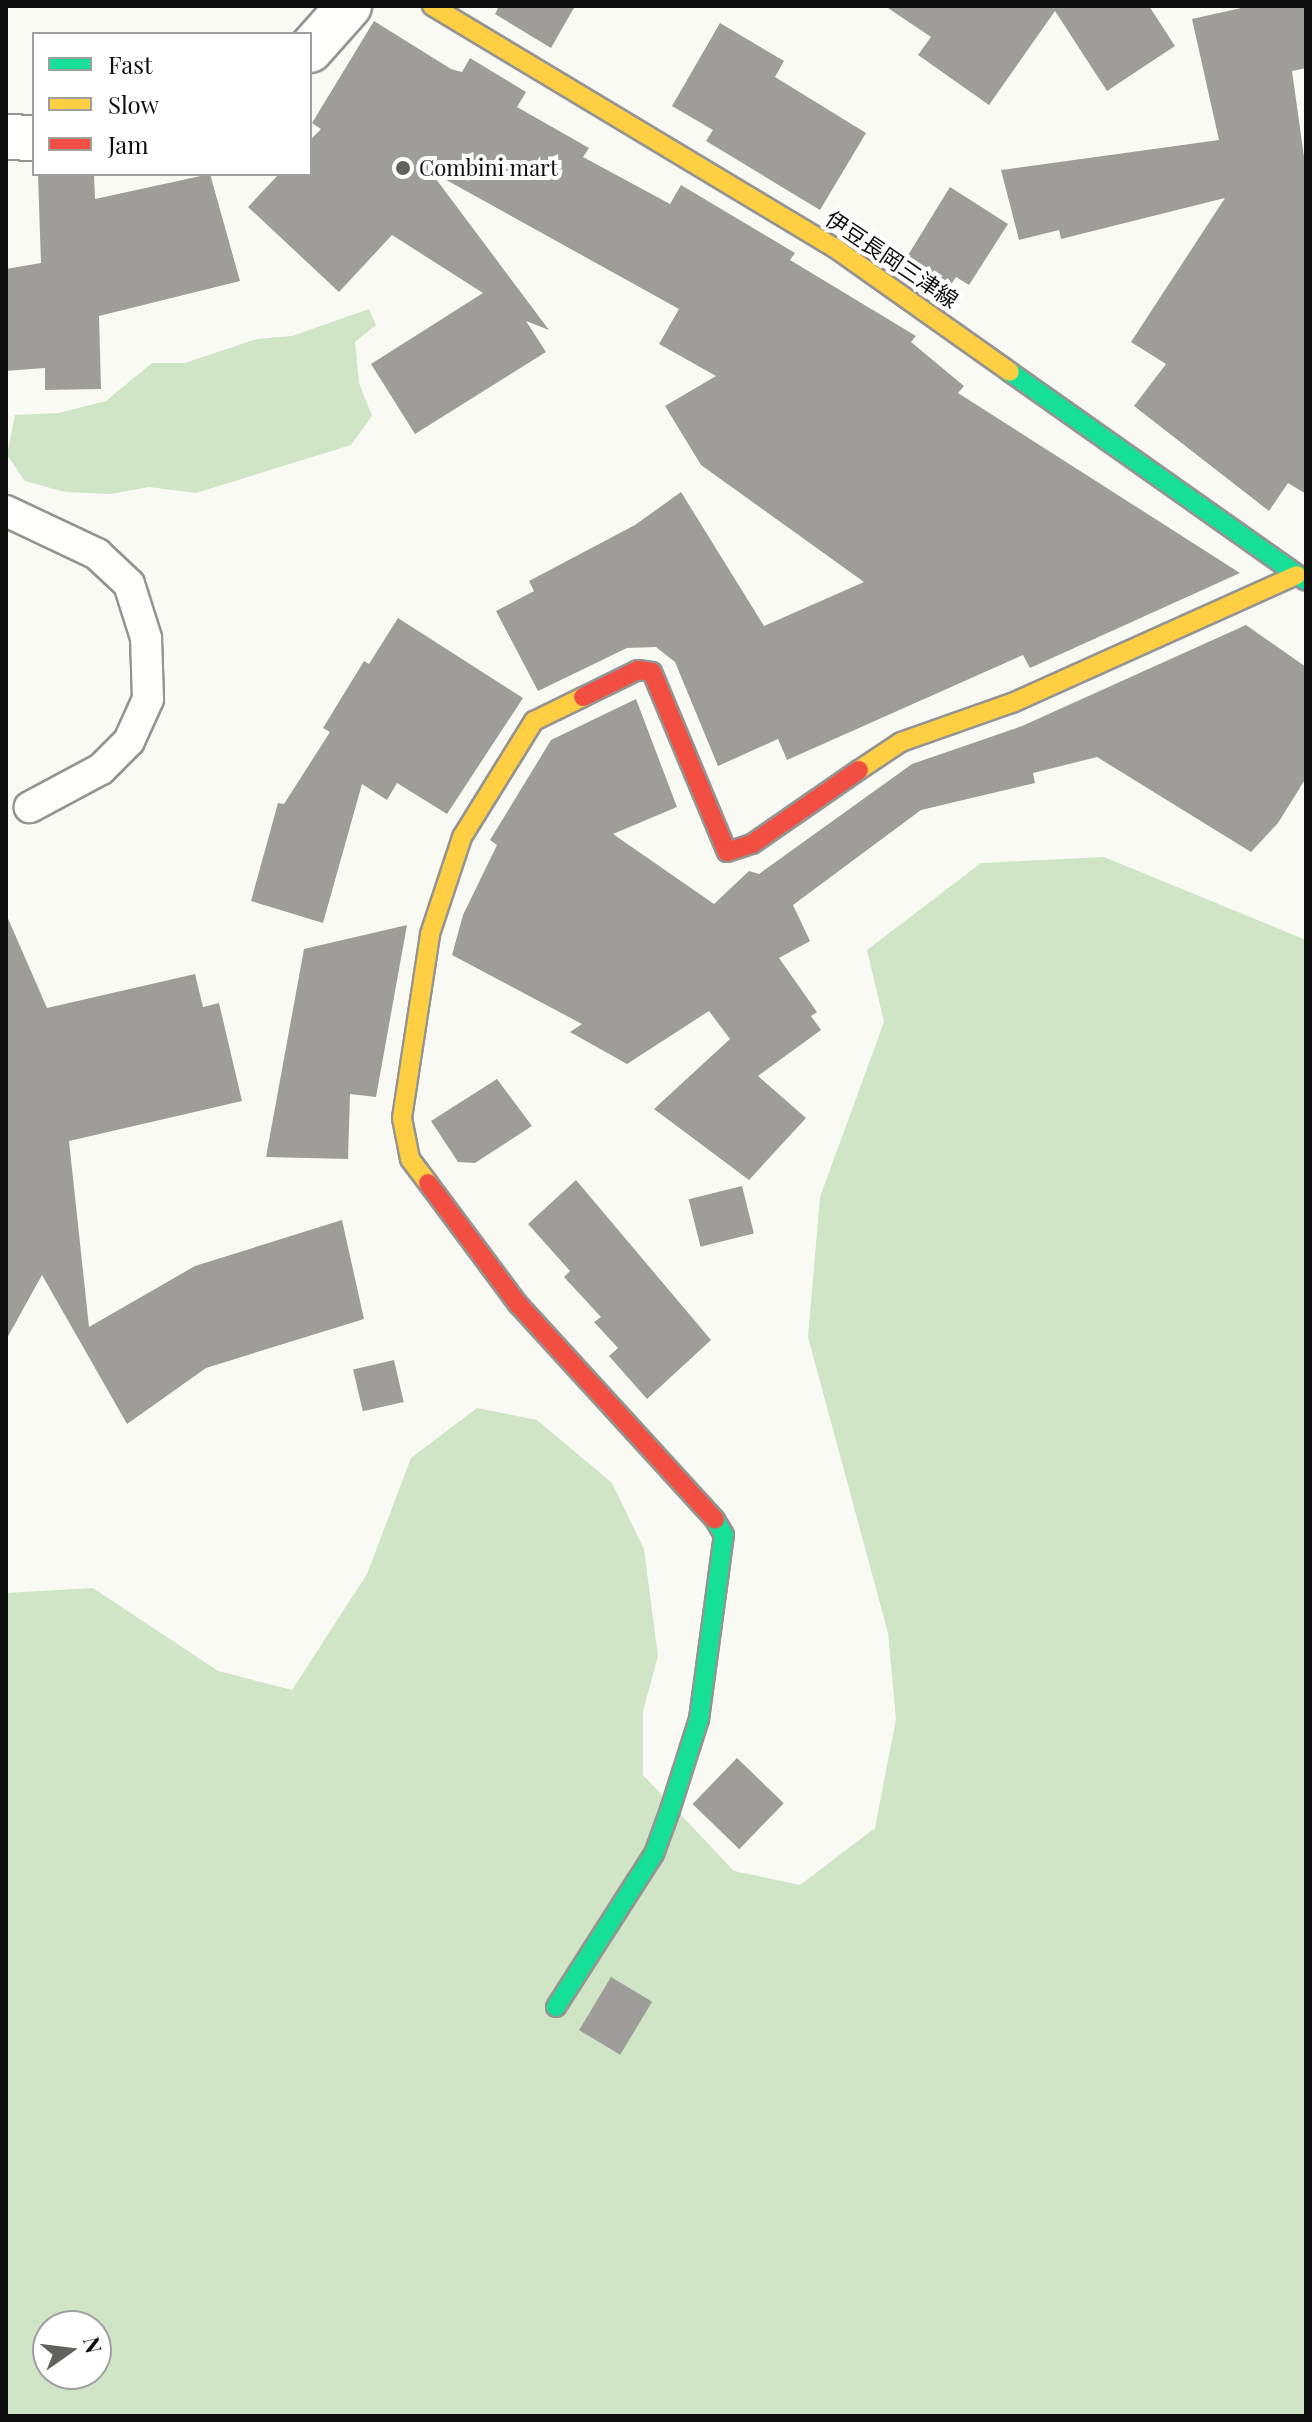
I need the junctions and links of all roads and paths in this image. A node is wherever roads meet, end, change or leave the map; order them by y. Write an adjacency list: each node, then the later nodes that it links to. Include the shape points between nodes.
1 (349, 6): 3 (street)
2 (432, 6): 7 (street, 伊豆長岡三津線, via 835,248)
3 (312, 48)
4 (6, 137): 5 (street)
5 (32, 138)
6 (6, 511): 8 (lane, via 97,554 129,584 146,638 148,699 129,741 101,769)
7 (1302, 578): 9 (street, via 1054,686 901,742 752,844 727,852 652,672 638,670 534,721 462,837 430,934 402,1118 410,1159 518,1304 708,1508 724,1535 699,1719 670,1810 654,1854)
8 (30, 807)
9 (556, 2007)

